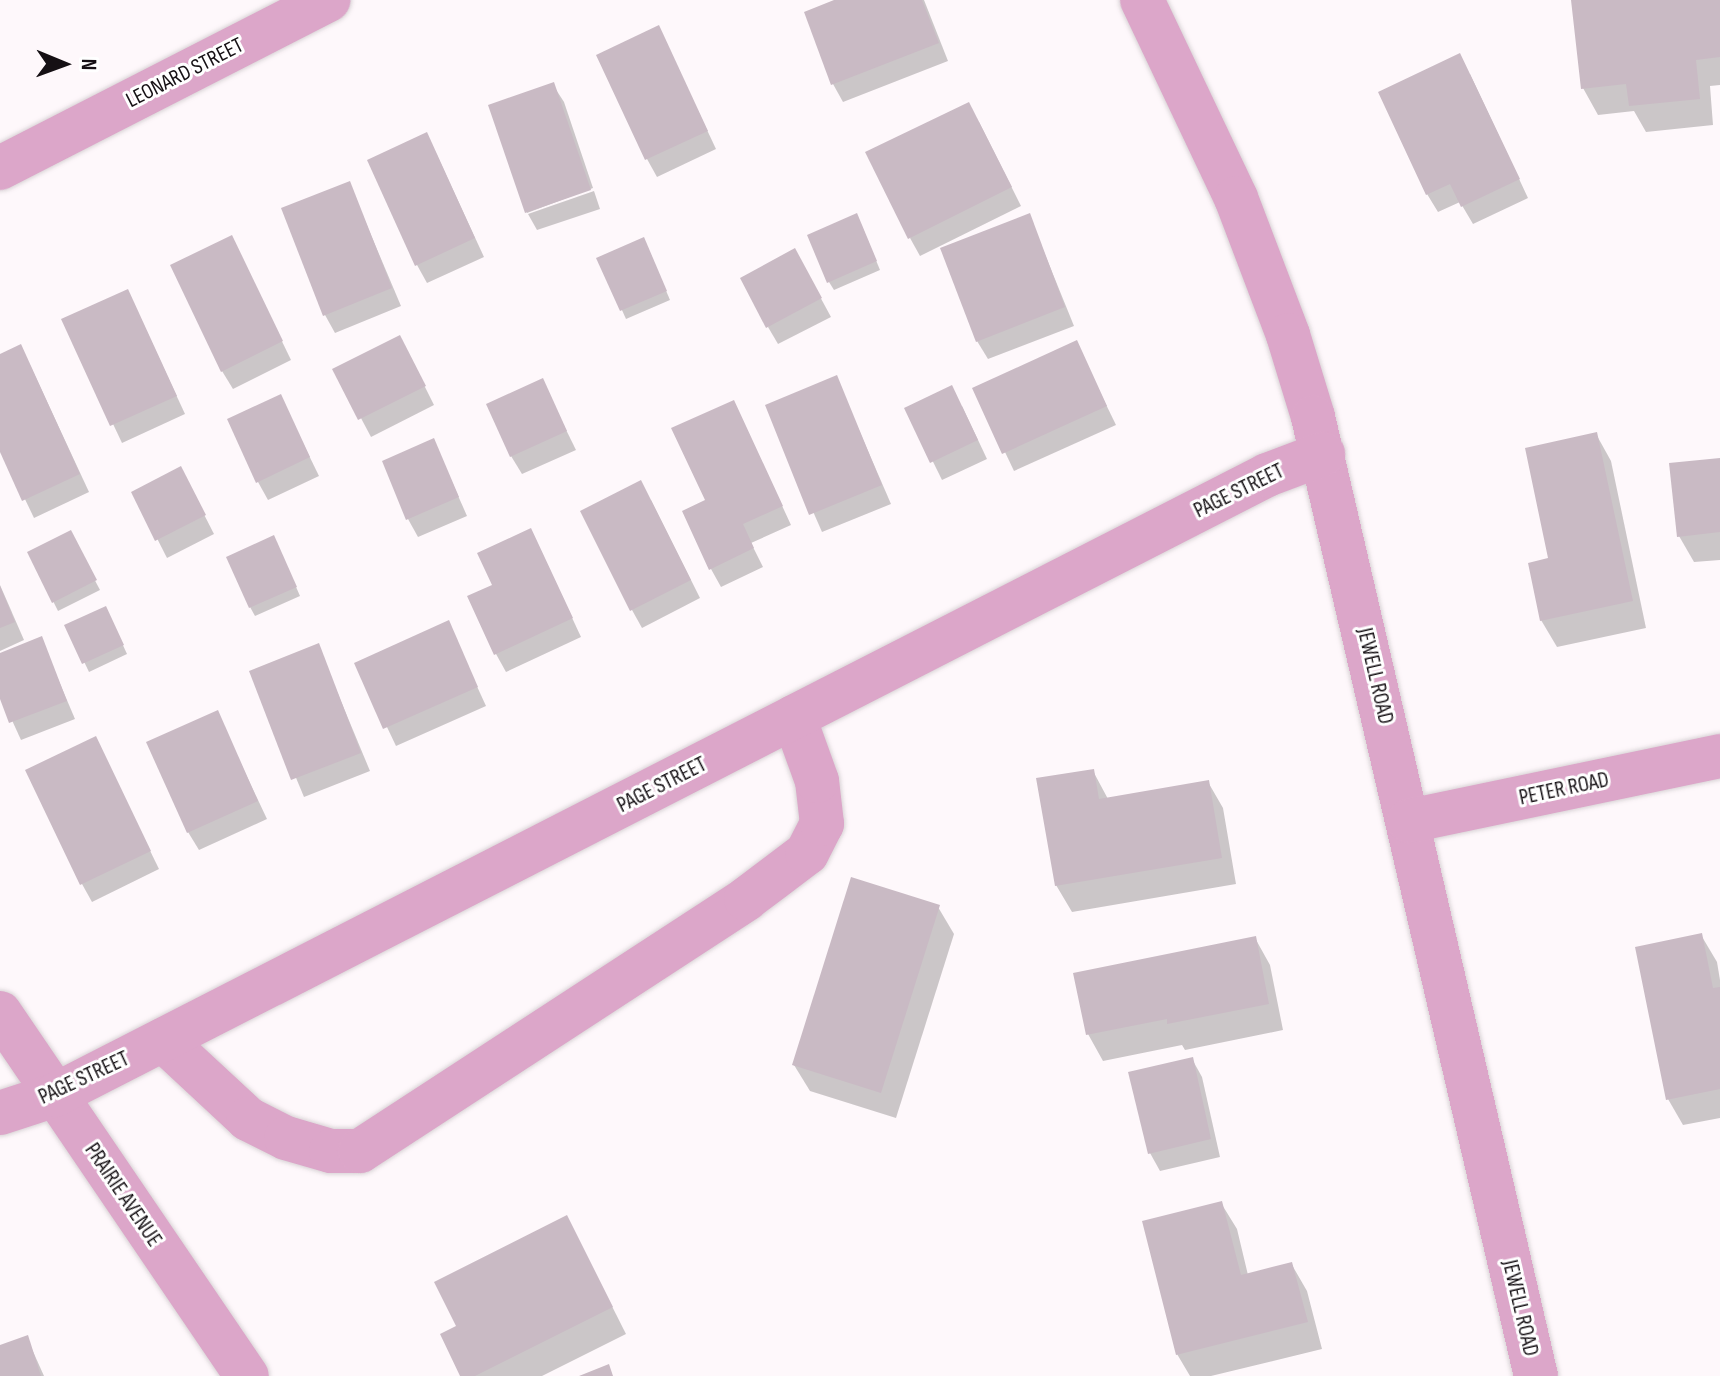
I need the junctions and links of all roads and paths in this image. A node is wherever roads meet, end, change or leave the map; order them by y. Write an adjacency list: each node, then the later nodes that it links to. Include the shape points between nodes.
1 (328, 0): 3 (street, LEONARD STREET)
2 (1158, 5): 4 (street, JEWELL ROAD, via 1258,253)
3 (0, 168)
4 (1323, 454): 5 (street, PAGE STREET, via 1267,475); 7 (street, JEWELL ROAD)
5 (794, 717): 9 (street, PAGE STREET); 9 (street, via 817,781 822,824 807,853 719,917 360,1151 331,1151 286,1138 248,1119)
6 (1720, 756): 7 (street, PETER ROAD)
7 (1409, 821): 13 (street, JEWELL ROAD)
8 (0, 1013): 10 (street, PRAIRIE AVENUE)
9 (163, 1040): 10 (street, PAGE STREET)
10 (55, 1095): 11 (street, PAGE STREET); 12 (street, PRAIRIE AVENUE)
11 (0, 1113)
12 (247, 1376)
13 (1536, 1376)

